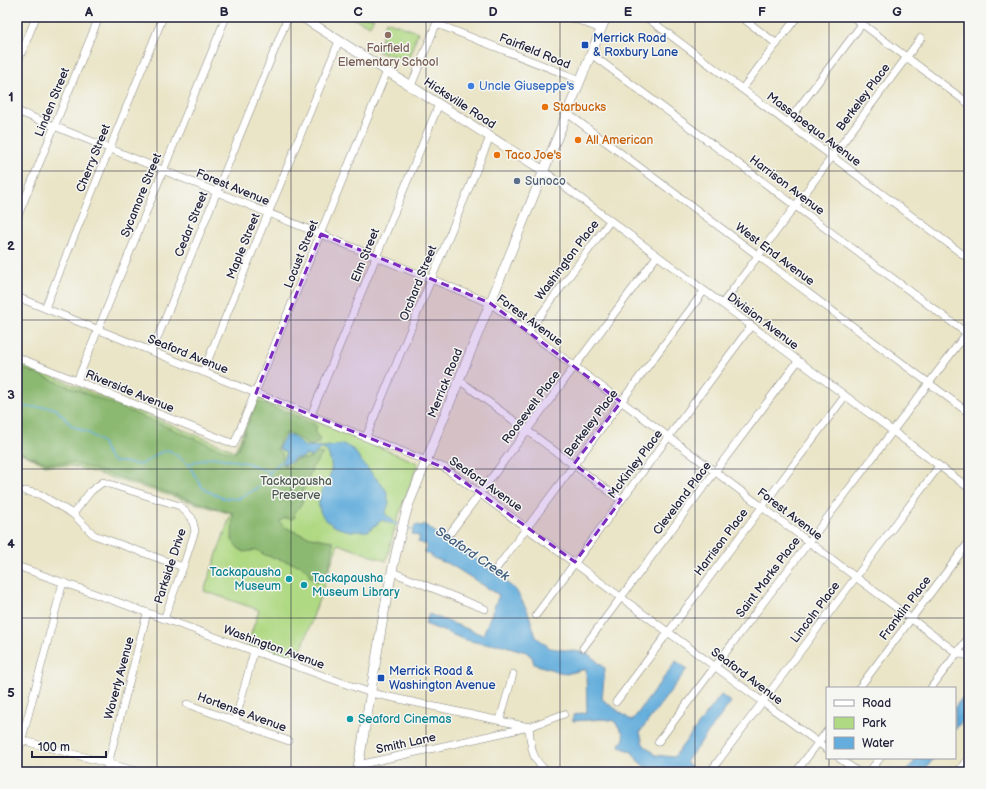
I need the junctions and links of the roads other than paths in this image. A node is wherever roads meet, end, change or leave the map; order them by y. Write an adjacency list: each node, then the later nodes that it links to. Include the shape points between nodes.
1 (36, 17): 21 (street)
2 (99, 17): 31 (street, Linden Street)
3 (163, 17): 33 (street, Cherry Street)
4 (226, 17): 35 (street, Sycamore Street)
5 (288, 17): 37 (street, Cedar Street)
6 (302, 17): 17 (main road, Hicksville Road)
7 (570, 17): 15 (street)
8 (606, 17): 15 (main road, Merrick Road)
9 (646, 17): 25 (street, Massapequa Avenue)
10 (741, 17): 18 (street)
11 (798, 17): 18 (street)
12 (853, 17): 14 (street)
13 (438, 20): 23 (street, Fairfield Road); 24 (street)
14 (862, 24): 20 (street); 30 (street)
15 (601, 29): 19 (main road, Merrick Road)
16 (921, 38): 20 (street, Berkeley Place)
17 (339, 40): 22 (main road, Hicksville Road); 39 (street, Maple Street)
18 (777, 44): 25 (street)
19 (591, 54): 23 (main road, Merrick Road); 38 (street, Harrison Avenue)
20 (907, 58): 27 (street); 34 (street, Berkeley Place)
21 (17, 64)
22 (387, 71): 24 (main road, Hicksville Road); 42 (street, Locust Street)
23 (580, 80): 29 (main road, Merrick Road)
24 (411, 86): 26 (main road, Hicksville Road)
25 (742, 89): 30 (street, Massapequa Avenue)
26 (439, 104): 32 (main road, Hicksville Road); 45 (street, Elm Street)
27 (969, 104)
28 (17, 111): 31 (street, Forest Avenue)
29 (567, 113): 36 (main road, Merrick Road); 44 (street, West End Avenue)
30 (787, 123): 34 (street, Massapequa Avenue)
31 (55, 126): 33 (street, Forest Avenue); 40 (street, Linden Street)
32 (490, 137): 36 (main road, Hicksville Road); 47 (street, Orchard Street)
33 (109, 148): 35 (street, Forest Avenue); 52 (street, Cherry Street)
34 (832, 157): 38 (street, Berkeley Place); 46 (street, Massapequa Avenue)
35 (163, 170): 37 (street, Forest Avenue); 54 (street, Sycamore Street)
36 (544, 171): 41 (street, Division Avenue); 50 (main road, Merrick Road)
37 (216, 192): 39 (street, Forest Avenue); 57 (street, Cedar Street)
38 (796, 206): 44 (street, Berkeley Place); 56 (street, Harrison Avenue)
39 (268, 213): 42 (street, Forest Avenue); 61 (street, Maple Street)
40 (17, 218)
41 (610, 221): 43 (street, Division Avenue); 55 (street, Washington Place)
42 (321, 234): 45 (street, Forest Avenue); 65 (street, Locust Street)
43 (657, 256): 48 (street, Division Avenue); 60 (street, Roosevelt Place)
44 (758, 256): 51 (street, Berkeley Place); 64 (street, West End Avenue)
45 (376, 257): 47 (street, Forest Avenue); 69 (street, Elm Street)
46 (969, 259)
47 (431, 279): 50 (street, Forest Avenue); 72 (street, Orchard Street)
48 (704, 291): 51 (street, Division Avenue); 67 (street, Berkeley Place)
49 (17, 296): 52 (street, Seaford Avenue)
50 (490, 303): 55 (street, Forest Avenue); 62 (main road, Merrick Road)
51 (722, 304): 53 (street, Division Avenue)
52 (45, 308): 54 (street, Seaford Avenue)
53 (751, 326): 59 (street, Division Avenue); 73 (street, McKinley Place)
54 (98, 329): 57 (street, Seaford Avenue); 63 (street, Sycamore Street)
55 (528, 332): 60 (street, Forest Avenue)
56 (968, 332): 64 (street, Saint Marks Place)
57 (152, 351): 61 (street, Seaford Avenue)
58 (17, 357): 63 (street, Riverside Avenue)
59 (798, 361): 66 (street, Division Avenue); 78 (street, Cleveland Place)
60 (574, 367): 67 (street, Forest Avenue); 70 (street, Roosevelt Place)
61 (204, 372): 65 (street, Seaford Avenue)
62 (459, 380): 70 (street); 75 (main road, Merrick Road)
63 (77, 382): 74 (street, Riverside Avenue)
64 (929, 383): 68 (street, West End Avenue); 71 (street, Saint Marks Place)
65 (256, 393): 69 (street, Seaford Avenue); 74 (street, Locust Street)
66 (845, 396): 71 (street, Division Avenue); 83 (street, Harrison Place)
67 (621, 402): 73 (street, Forest Avenue); 76 (street, Berkeley Place)
68 (969, 413)
69 (311, 415): 72 (street, Seaford Avenue)
70 (527, 430): 76 (street); 81 (street, Roosevelt Place)
71 (892, 431): 77 (street, Division Avenue); 87 (street, Saint Marks Place)
72 (366, 437): 75 (street, Seaford Avenue)
73 (668, 437): 78 (street, Forest Avenue); 82 (street, McKinley Place)
74 (234, 444)
75 (426, 461): 81 (street, Seaford Avenue, via 445,468); 93 (main road, Merrick Road, via 408,506)
76 (574, 464): 82 (street); 85 (street, Berkeley Place)
77 (939, 466): 79 (street, Division Avenue); 94 (street, Lincoln Place)
78 (715, 472): 83 (street, Forest Avenue); 96 (street, Cleveland Place)
79 (969, 488)
80 (25, 491): 84 (street, via 39,494)
81 (480, 493): 85 (street, Seaford Avenue); 86 (street, Roosevelt Place)
82 (621, 500): 89 (street, McKinley Place)
83 (762, 507): 87 (street, Forest Avenue); 102 (street, Harrison Place)
84 (73, 514): 91 (street, via 94,535); 91 (street, Parkside Drive, via 90,491 103,482 180,506 192,518 195,531)
85 (527, 528): 89 (street, Seaford Avenue); 92 (street, Berkeley Place)
86 (451, 532)
87 (809, 542): 94 (street, Forest Avenue); 108 (street, Saint Marks Place)
88 (969, 542): 100 (street, Franklin Place)
89 (574, 562): 96 (street, Seaford Avenue); 99 (street, McKinley Place)
90 (17, 566): 95 (street, Washington Avenue)
91 (183, 567): 101 (street, Parkside Drive)
92 (496, 569)
93 (392, 572): 97 (street); 112 (main road, Merrick Road)
94 (856, 577): 100 (street, Forest Avenue); 113 (street, Lincoln Place)
95 (63, 582): 98 (street, Washington Avenue); 121 (street)
96 (621, 597): 102 (street, Seaford Avenue); 104 (street, Cleveland Place)
97 (485, 609)
98 (148, 613): 101 (street, Washington Avenue); 130 (street, Waverly Avenue)
99 (536, 614)
100 (911, 618): 106 (street, Forest Avenue); 110 (street, Franklin Place)
101 (164, 619): 105 (street, Washington Avenue)
102 (668, 632): 108 (street, Seaford Avenue); 114 (street, Harrison Place)
103 (969, 637): 106 (street)
104 (583, 648)
105 (254, 651): 112 (street, Washington Avenue); 118 (street)
106 (957, 653): 107 (street, Forest Avenue); 111 (street)
107 (969, 656)
108 (715, 666): 113 (street, Seaford Avenue); 123 (street, Saint Marks Place)
109 (513, 674): 117 (street)
110 (860, 687)
111 (932, 687)
112 (371, 693): 117 (street, Washington Avenue); 131 (main road, Merrick Road)
113 (762, 701): 124 (street, Seaford Avenue); 137 (street, Lincoln Place)
114 (616, 702)
115 (187, 704): 118 (street, Hortense Avenue)
116 (564, 714): 119 (street, Smith Lane)
117 (500, 720): 119 (street, Washington Avenue)
118 (235, 722): 122 (street, Hortense Avenue)
119 (529, 727): 131 (street, Smith Lane); 134 (street, via 534,757)
120 (826, 732): 124 (street)
121 (19, 739): 127 (street); 130 (street)
122 (289, 741)
123 (658, 742)
124 (818, 743): 125 (street, Seaford Avenue); 138 (street)
125 (826, 748)
126 (969, 757): 141 (street)
127 (17, 758)
128 (840, 759): 139 (street)
129 (879, 759): 140 (street)
130 (108, 763): 132 (street, Waverly Avenue); 133 (street)
131 (357, 768)
132 (106, 772)
133 (140, 772)
134 (548, 772)
135 (576, 772): 136 (street)
136 (579, 772)
137 (710, 772)
138 (796, 772)
139 (858, 772)
140 (869, 772)
141 (958, 772)

